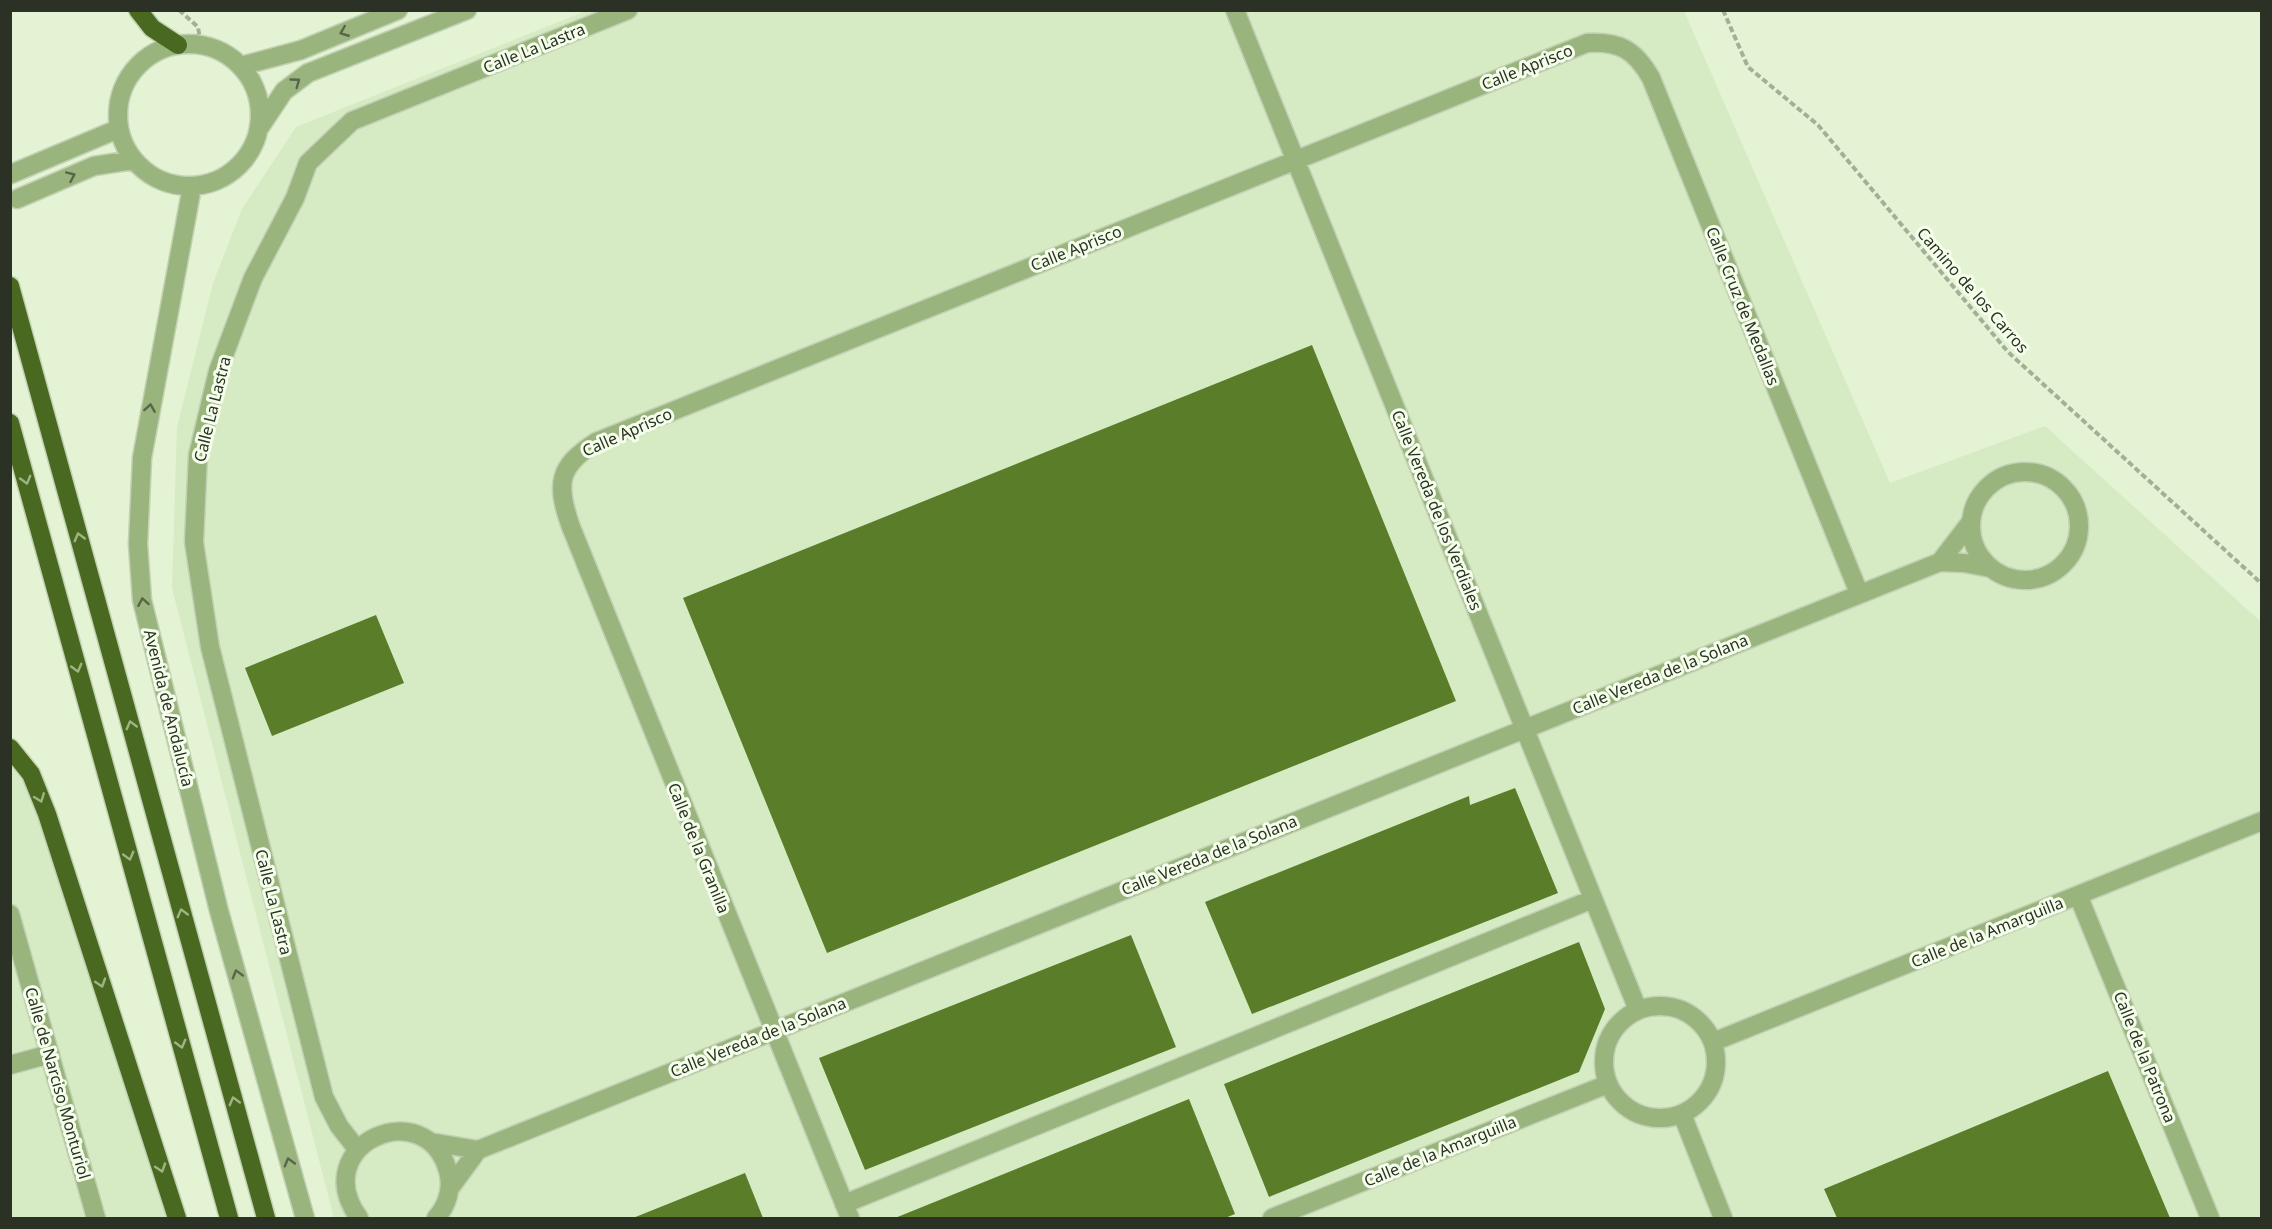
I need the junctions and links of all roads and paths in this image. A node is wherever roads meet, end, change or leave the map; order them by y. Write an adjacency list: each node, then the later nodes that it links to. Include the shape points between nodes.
1 (138, 10): 9 (highway, via 152,28)
2 (179, 10): 10 (path, via 198,27)
3 (398, 10): 11 (street, one-way to 11, via 301,50)
4 (467, 10): 12 (street, one-way to 4, via 284,91 308,74)
5 (628, 10): 41 (street, Calle La Lastra, via 352,121 308,163 295,198 253,278 218,371 198,455 194,542 210,647 324,1096 339,1126)
6 (1235, 10): 15 (street, Calle Vereda de los Verdiales)
7 (1723, 10): 25 (path, Camino de los Carros, via 1748,67 1818,125 2008,352)
8 (1602, 42): 15 (street, Calle Aprisco, via 1587,43); 26 (street, Calle Cruz de Medallas, via 1624,47 1640,59 1651,78)
9 (178, 45): 10 (street); 13 (street, via 156,52 138,65 124,84 118,106)
10 (201, 45): 11 (street, via 223,52)
11 (241, 66): 12 (street, via 254,84 260,105)
12 (260, 128): 17 (street, via 252,150 236,169 216,182)
13 (118, 129): 14 (street); 16 (street)
14 (133, 160): 17 (street, via 159,180); 18 (street, one-way to 14, via 94,166)
15 (1295, 160): 21 (street, Calle Aprisco, via 596,442 576,454); 27 (street, Calle Vereda de los Verdiales)
16 (11, 174)
17 (192, 187): 49 (street, Avenida de Andalucía, one-way to 17, via 219,911 142,600 138,544 142,458)
18 (17, 199)
19 (10, 286): 48 (highway, one-way to 19)
20 (10, 423): 47 (highway, one-way to 47)
21 (562, 474): 34 (street, Calle de la Granilla, via 561,501)
22 (1970, 523): 23 (street); 24 (street, via 1972,540); 24 (street, via 1984,490 2016,473 2051,478 2075,505 2078,540 2058,570 2024,581)
23 (1940, 562): 24 (street, Calle Vereda de la Solana); 26 (street, Calle Vereda de la Solana)
24 (1990, 568)
25 (2262, 584)
26 (1859, 593): 27 (street, Calle Vereda de la Solana)
27 (1524, 728): 31 (street, Calle Vereda de los Verdiales); 34 (street, Calle Vereda de la Solana)
28 (10, 748): 46 (highway, one-way to 46, via 31,774 47,814)
29 (2262, 822): 30 (street, Calle de la Amarguilla)
30 (2078, 895): 35 (street, Calle de la Amarguilla); 54 (street, Calle de la Patrona)
31 (1593, 899): 33 (street, Calle Vereda de los Verdiales); 44 (street)
32 (10, 914): 36 (street, Calle de Narciso Monturiol)
33 (1638, 1010): 35 (street, via 1660,1006 1682,1010 1701,1023); 38 (street, via 1619,1023 1608,1041 1604,1063)
34 (774, 1030): 42 (street, Calle Vereda de la Solana); 44 (street, Calle de la Granilla)
35 (1713, 1042): 39 (street, via 1716,1064 1712,1085 1700,1102)
36 (50, 1053): 37 (street); 45 (street, Calle de Narciso Monturiol)
37 (10, 1065)
38 (1608, 1084): 39 (street, via 1621,1102 1639,1114 1660,1118); 52 (street, Calle de la Amarguilla)
39 (1682, 1114): 53 (street)
40 (430, 1143): 41 (street, via 416,1134 384,1132); 42 (street); 43 (street, via 446,1163)
41 (357, 1149): 50 (street, via 345,1177 350,1206)
42 (478, 1150): 43 (street)
43 (450, 1188): 51 (street, via 446,1203)
44 (847, 1211)
45 (96, 1218)
46 (177, 1218)
47 (229, 1218)
48 (266, 1218)
49 (305, 1218)
50 (359, 1218)
51 (435, 1218)
52 (1272, 1218)
53 (1723, 1218)
54 (2210, 1218)

